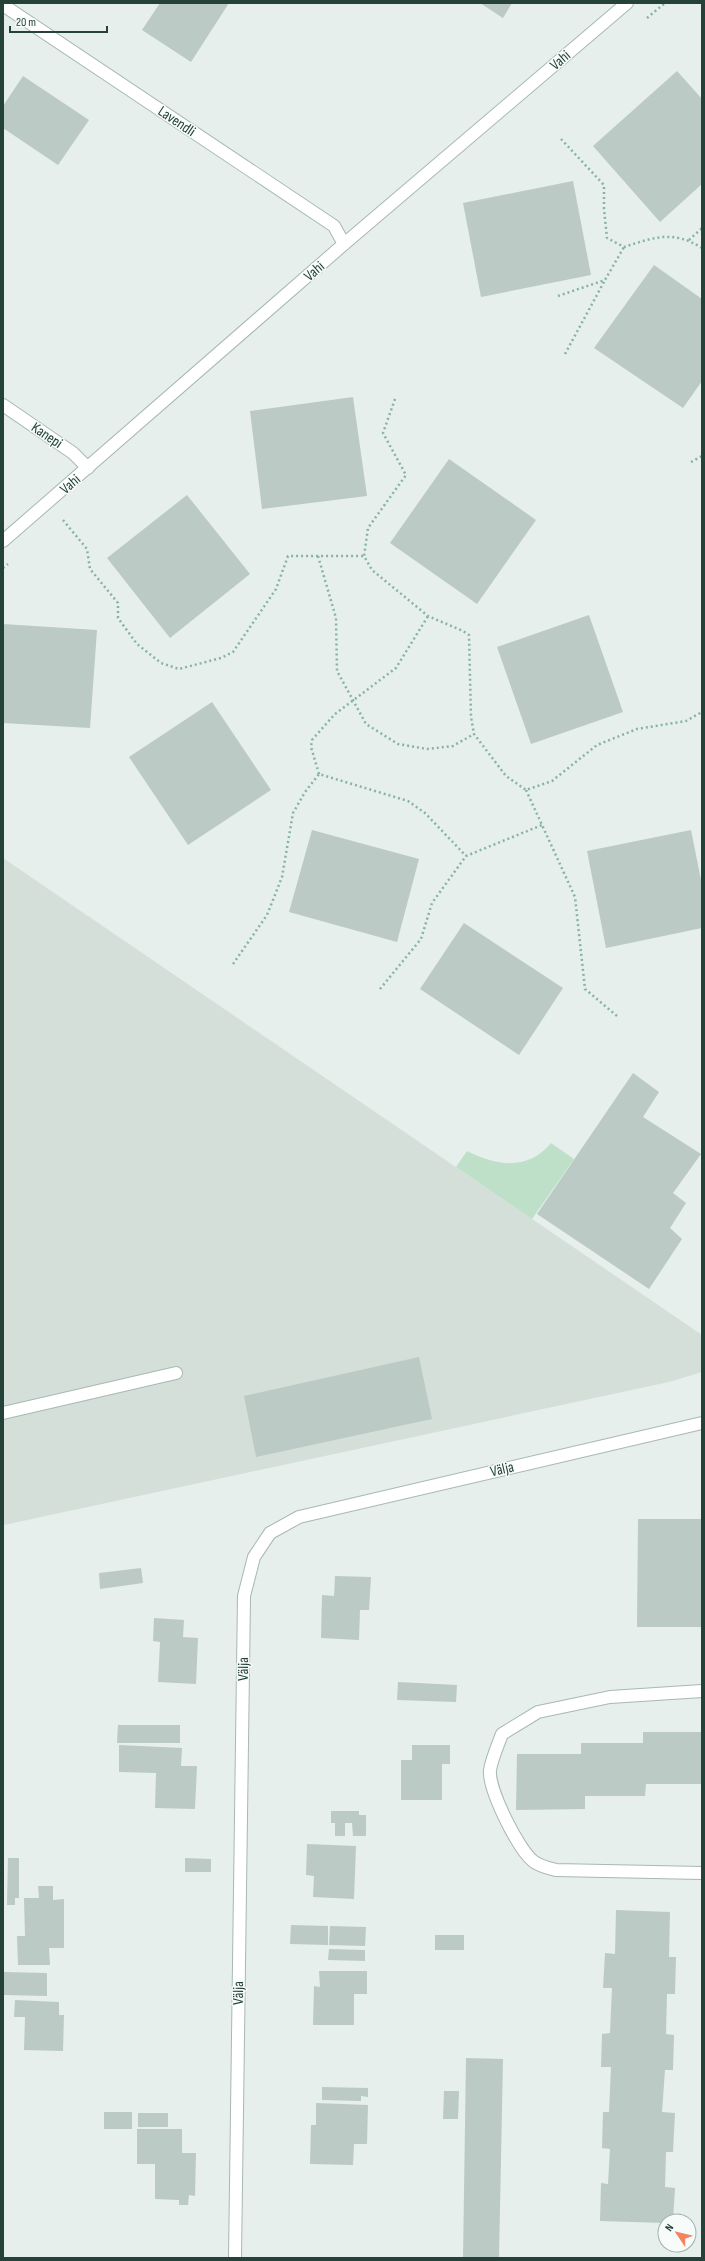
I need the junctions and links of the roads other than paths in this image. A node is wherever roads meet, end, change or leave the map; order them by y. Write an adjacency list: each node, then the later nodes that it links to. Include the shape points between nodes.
1 (627, 3): 3 (street, Vahi)
2 (3, 5): 3 (street, Lavendli, via 334,226)
3 (344, 244): 5 (street, Vahi)
4 (3, 405): 5 (street, Kanepi, via 74,453)
5 (88, 468): 6 (street, Vahi)
6 (3, 541)
7 (176, 1373): 8 (street)
8 (3, 1413)
9 (702, 1422): 12 (street, Välja, via 299,1517 270,1533 254,1556 244,1596)
10 (702, 1692): 11 (street, via 610,1698 538,1712 502,1734 490,1771 511,1834 532,1861 541,1866 556,1870)
11 (702, 1873)
12 (235, 2258)

